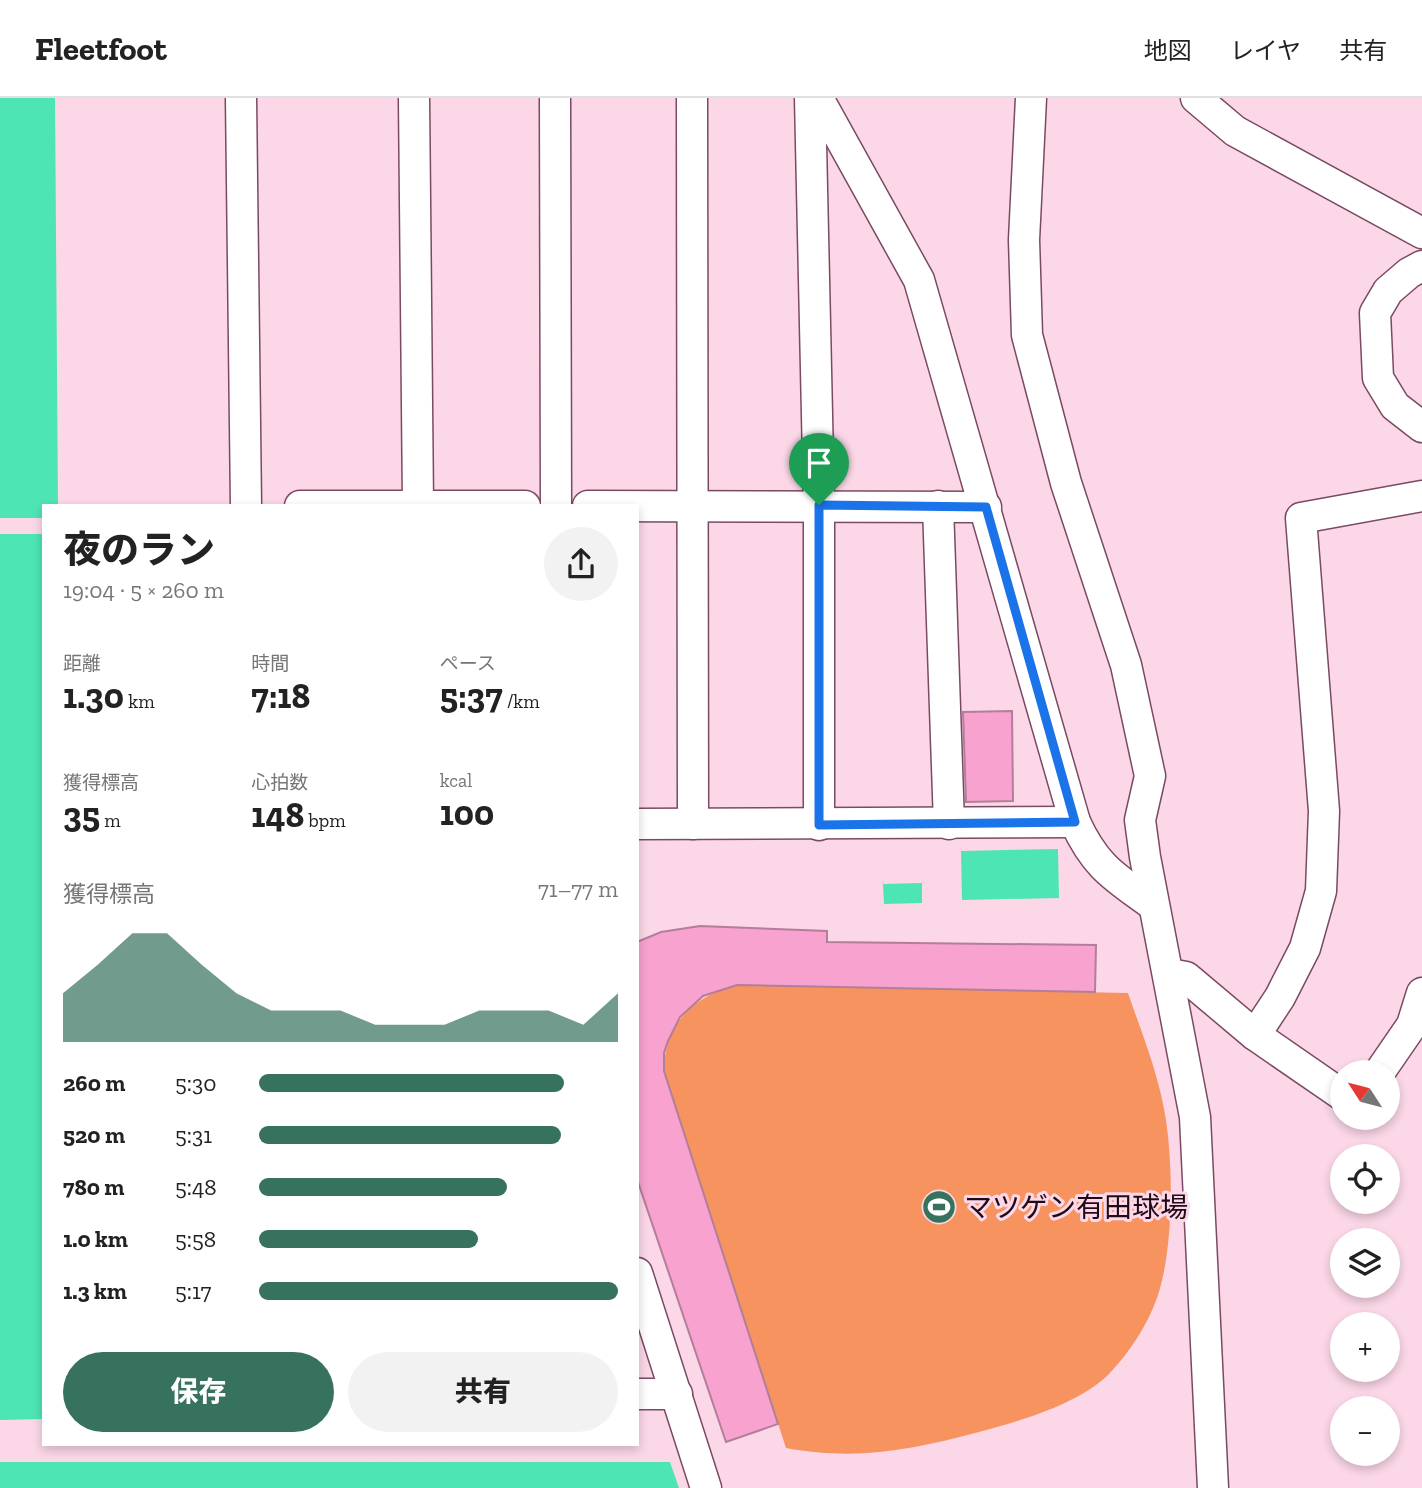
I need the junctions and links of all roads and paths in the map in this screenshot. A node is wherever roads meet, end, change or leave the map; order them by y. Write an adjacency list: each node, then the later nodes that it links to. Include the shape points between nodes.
1 (240, 98): 13 (street)
2 (414, 98): 14 (street)
3 (555, 98): 15 (street)
4 (692, 98): 16 (street)
5 (810, 98): 17 (street)
6 (818, 98): 20 (street, via 919,280)
7 (1031, 98): 26 (street, via 1024,240 1027,335 1066,483 1126,665 1150,776 1140,820)
8 (1196, 98): 9 (street, via 1235,131)
9 (1422, 233)
10 (1422, 266): 11 (street, via 1388,291 1375,313 1378,377 1395,406)
11 (1422, 427)
12 (1422, 496): 29 (street, via 1301,519 1324,811 1321,891 1305,948)
13 (246, 504)
14 (418, 504)
15 (556, 504)
16 (694, 505): 17 (street); 18 (street); 23 (street)
17 (819, 505): 19 (street); 25 (street)
18 (639, 506)
19 (939, 506): 20 (street); 24 (street)
20 (986, 507): 21 (street)
21 (1075, 822): 24 (street); 26 (street, via 1088,850 1105,869)
22 (639, 824): 23 (street)
23 (693, 824): 25 (street)
24 (949, 824): 25 (street)
25 (819, 825)
26 (1153, 905): 27 (street)
27 (1169, 974): 29 (street, via 1186,977); 36 (street, via 1195,1117)
28 (1422, 993): 30 (street, via 1412,1025)
29 (1255, 1035): 31 (street)
30 (1388, 1060)
31 (1330, 1087)
32 (639, 1279): 34 (street)
33 (639, 1394): 34 (street)
34 (677, 1394): 35 (street)
35 (706, 1488)
36 (1213, 1488)

